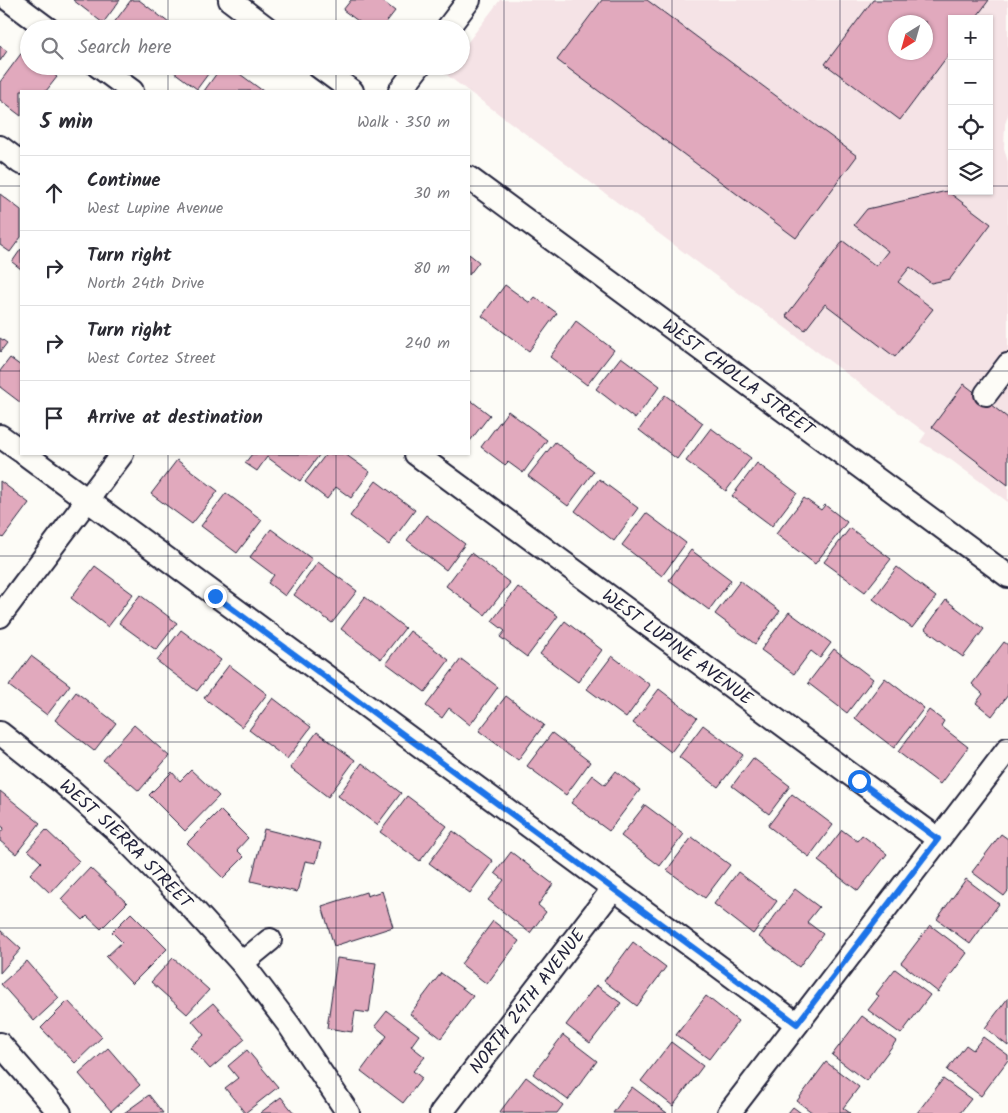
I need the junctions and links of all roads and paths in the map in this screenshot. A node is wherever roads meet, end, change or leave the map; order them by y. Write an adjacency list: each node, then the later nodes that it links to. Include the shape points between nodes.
1 (8, 0): 4 (street)
2 (230, 0): 5 (street)
3 (468, 0): 6 (street)
4 (36, 20)
5 (256, 20)
6 (454, 20)
7 (110, 75): 10 (street)
8 (330, 75): 11 (street)
9 (412, 75): 12 (street)
10 (131, 90)
11 (351, 90)
12 (401, 90)
13 (0, 147): 14 (street)
14 (20, 162)
15 (470, 179): 24 (street, WEST CHOLLA STREET)
16 (1008, 365): 17 (street)
17 (986, 394)
18 (0, 436): 19 (street)
19 (20, 450)
20 (26, 455): 23 (street)
21 (121, 455): 23 (street)
22 (417, 455): 28 (street, WEST LUPINE AVENUE)
23 (87, 500): 25 (street); 29 (street)
24 (1008, 576)
25 (0, 616)
26 (0, 734): 31 (street, WEST SIERRA STREET, via 63,783 118,832)
27 (1008, 749): 28 (street)
28 (938, 839): 32 (street)
29 (613, 890): 32 (street); 36 (street, NORTH 24TH AVENUE)
30 (270, 940): 31 (street)
31 (242, 963): 35 (street, WEST SIERRA STREET, via 289,1025)
32 (797, 1024): 37 (street)
33 (0, 1044): 34 (street)
34 (60, 1113)
35 (348, 1113)
36 (442, 1113)
37 (729, 1113)

